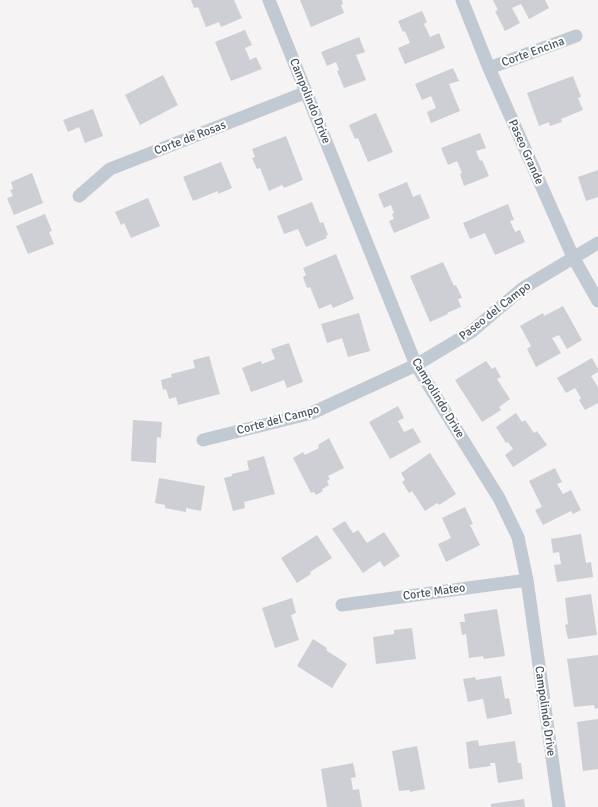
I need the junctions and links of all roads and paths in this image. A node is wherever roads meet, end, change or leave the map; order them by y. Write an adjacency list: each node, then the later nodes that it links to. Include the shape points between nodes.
1 (269, 0): 5 (street, Campolindo Drive)
2 (462, 0): 4 (street, Paseo Grande)
3 (576, 36): 4 (street, Corte Encina)
4 (489, 68): 8 (street, Paseo Grande)
5 (307, 92): 6 (street, Corte de Rosas, via 110,169); 10 (street, Campolindo Drive)
6 (79, 196)
7 (598, 243): 8 (street, Paseo del Campo)
8 (573, 257): 9 (street, Paseo Grande); 10 (street, Paseo del Campo, via 523,288 471,332)
9 (598, 301)
10 (416, 365): 11 (street, Corte del Campo, via 312,414); 12 (street, Campolindo Drive, via 499,498 518,537)
11 (203, 440)
12 (527, 580): 13 (street, Corte Mateo); 14 (street, Campolindo Drive)
13 (342, 605)
14 (559, 807)

